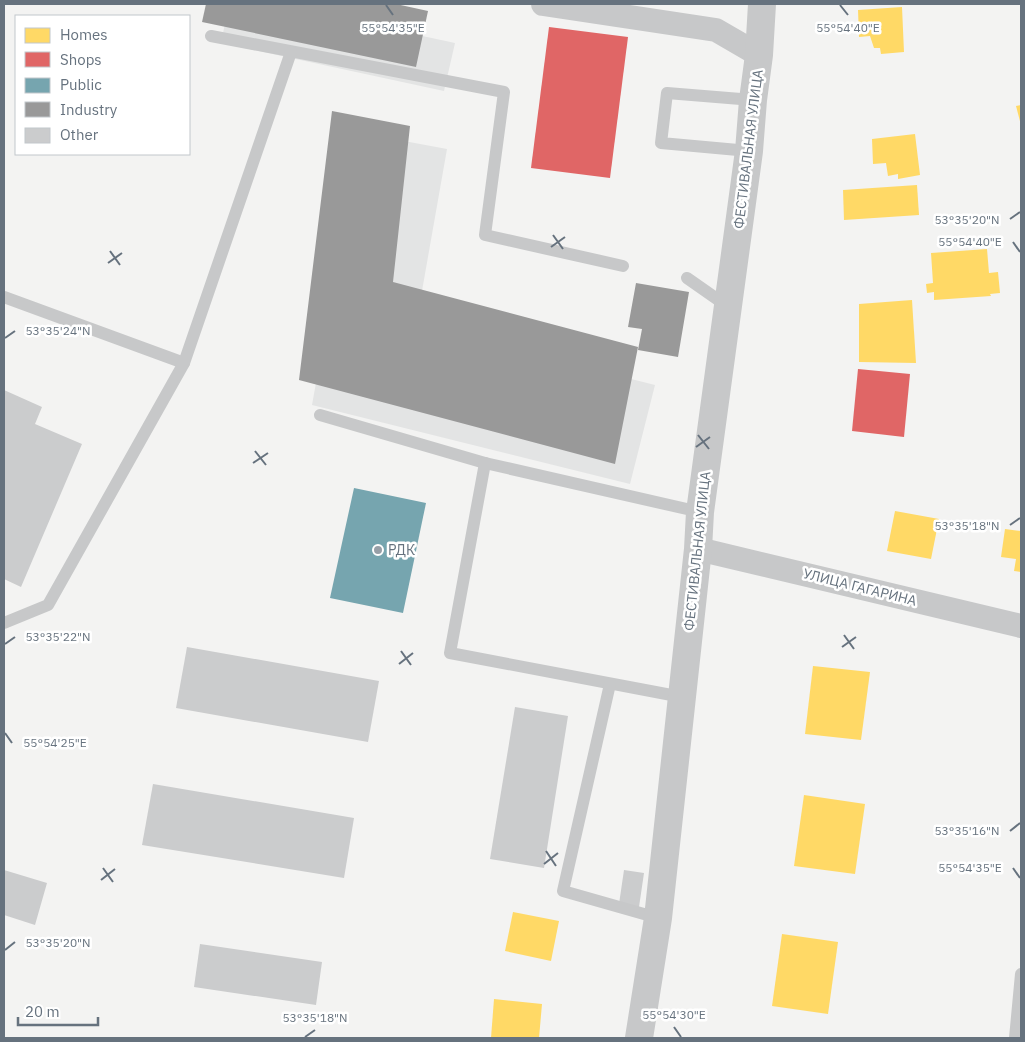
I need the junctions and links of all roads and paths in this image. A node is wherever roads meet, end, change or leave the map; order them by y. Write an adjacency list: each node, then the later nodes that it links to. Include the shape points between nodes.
1 (543, 4): 5 (street, via 716,30)
2 (762, 4): 5 (street, ФЕСТИВАЛЬНАЯ УЛИЦА)
3 (210, 36): 4 (lane)
4 (291, 52): 8 (lane, via 504,92 485,235); 12 (lane)
5 (759, 55): 6 (street, ФЕСТИВАЛЬНАЯ УЛИЦА)
6 (753, 100): 7 (street, ФЕСТИВАЛЬНАЯ УЛИЦА); 7 (lane, via 667,92 661,143)
7 (750, 151): 11 (street, ФЕСТИВАЛЬНАЯ УЛИЦА)
8 (623, 266)
9 (687, 278): 11 (lane)
10 (4, 297): 12 (lane)
11 (727, 306): 15 (street, ФЕСТИВАЛЬНАЯ УЛИЦА)
12 (184, 363): 17 (lane, via 48,605)
13 (320, 415): 14 (lane)
14 (485, 463): 15 (lane); 19 (lane, via 450,654)
15 (700, 512): 16 (street, ФЕСТИВАЛЬНАЯ УЛИЦА)
16 (698, 549): 18 (street, УЛИЦА ГАГАРИНА); 20 (street, ФЕСТИВАЛЬНАЯ УЛИЦА)
17 (4, 623)
18 (1021, 626)
19 (610, 684): 20 (lane); 21 (lane, via 563,891)
20 (682, 697): 21 (street, ФЕСТИВАЛЬНАЯ УЛИЦА)
21 (658, 918): 23 (street, ФЕСТИВАЛЬНАЯ УЛИЦА)
22 (1021, 974): 24 (lane)
23 (639, 1038)
24 (1015, 1038)

